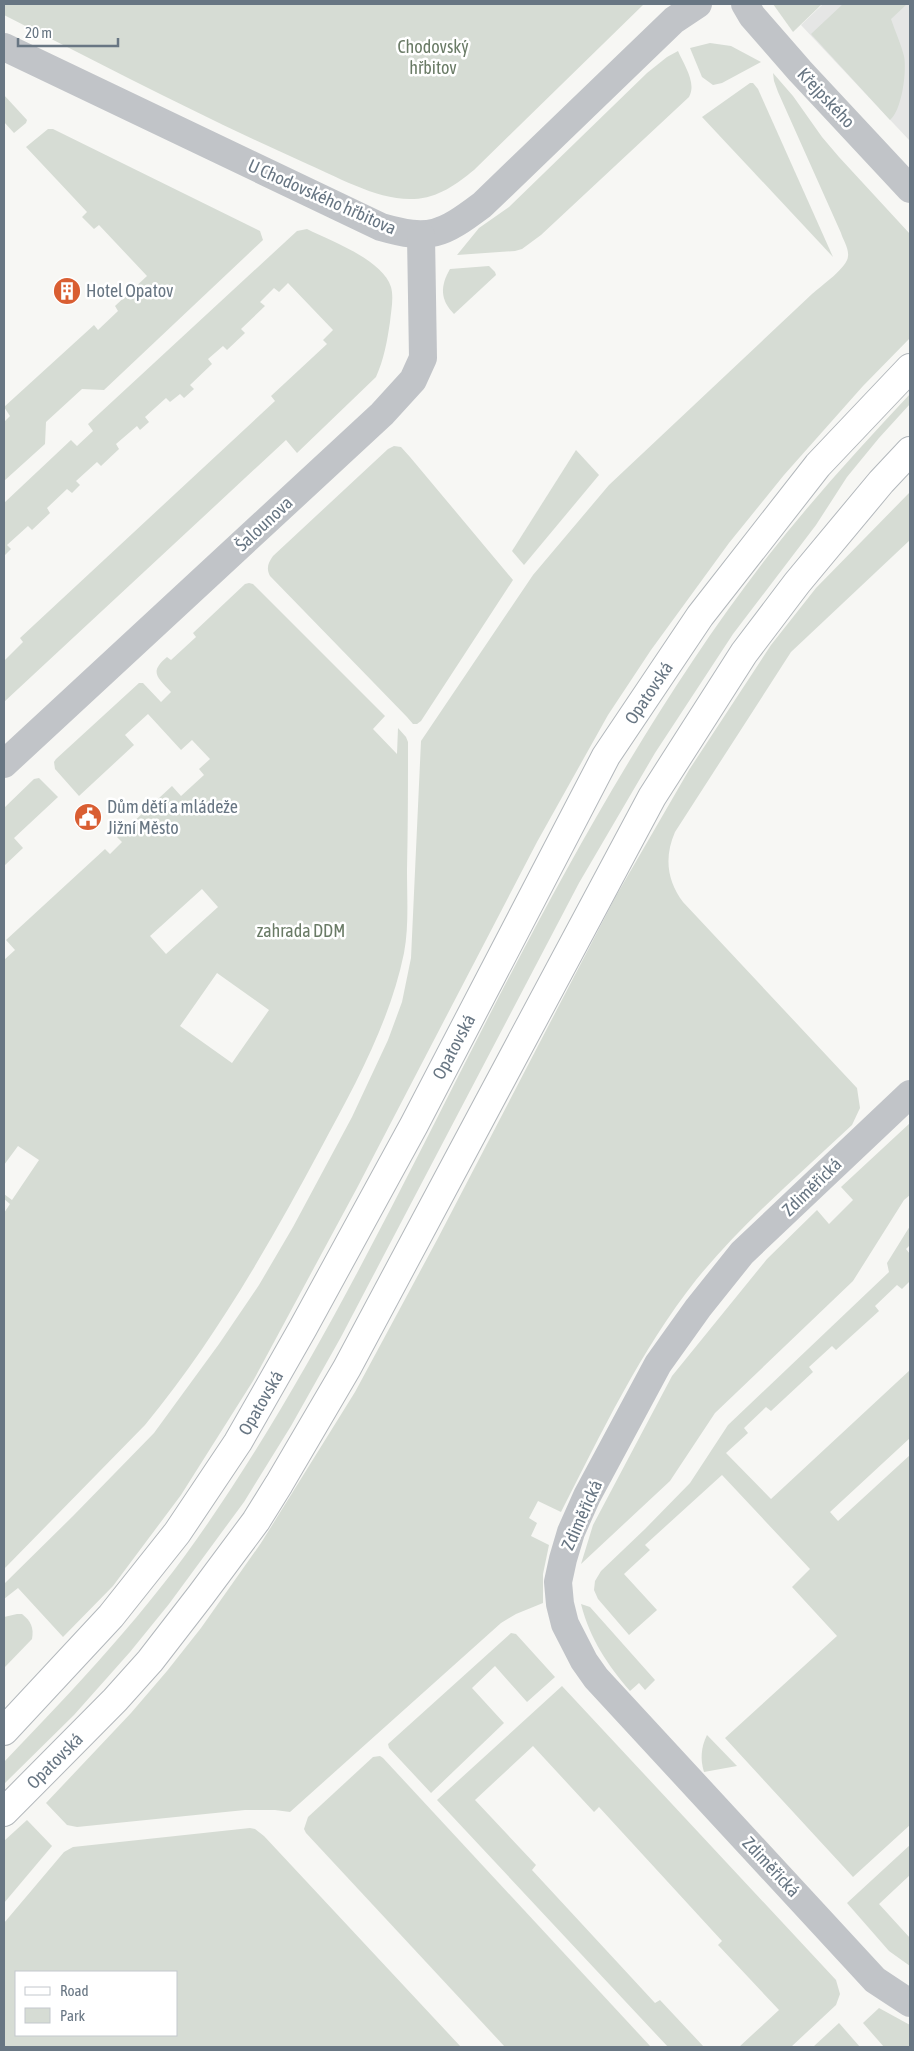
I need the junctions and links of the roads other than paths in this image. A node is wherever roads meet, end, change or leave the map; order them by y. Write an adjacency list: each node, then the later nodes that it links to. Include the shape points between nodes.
1 (698, 4): 5 (street, U Chodovského hřbitova, via 674,20 482,205 441,231)
2 (745, 4): 4 (street, Křejpského, via 800,71)
3 (4, 47): 5 (street, U Chodovského hřbitova, via 381,227)
4 (910, 189)
5 (421, 236): 8 (street, Šalounova, via 423,358 413,380 382,414)
6 (910, 368): 10 (main road, Opatovská, via 812,473 700,616 606,756 414,1124 238,1442 177,1533 111,1616)
7 (910, 451): 11 (main road, Opatovská, via 797,583 750,645 652,797 347,1368 256,1521 150,1660 72,1745)
8 (4, 764)
9 (910, 1094): 12 (street, Zdiměřická, via 742,1253 669,1348 579,1514 565,1550 558,1582 565,1624 596,1678 875,1980)
10 (4, 1731)
11 (4, 1812)
12 (910, 2003)

